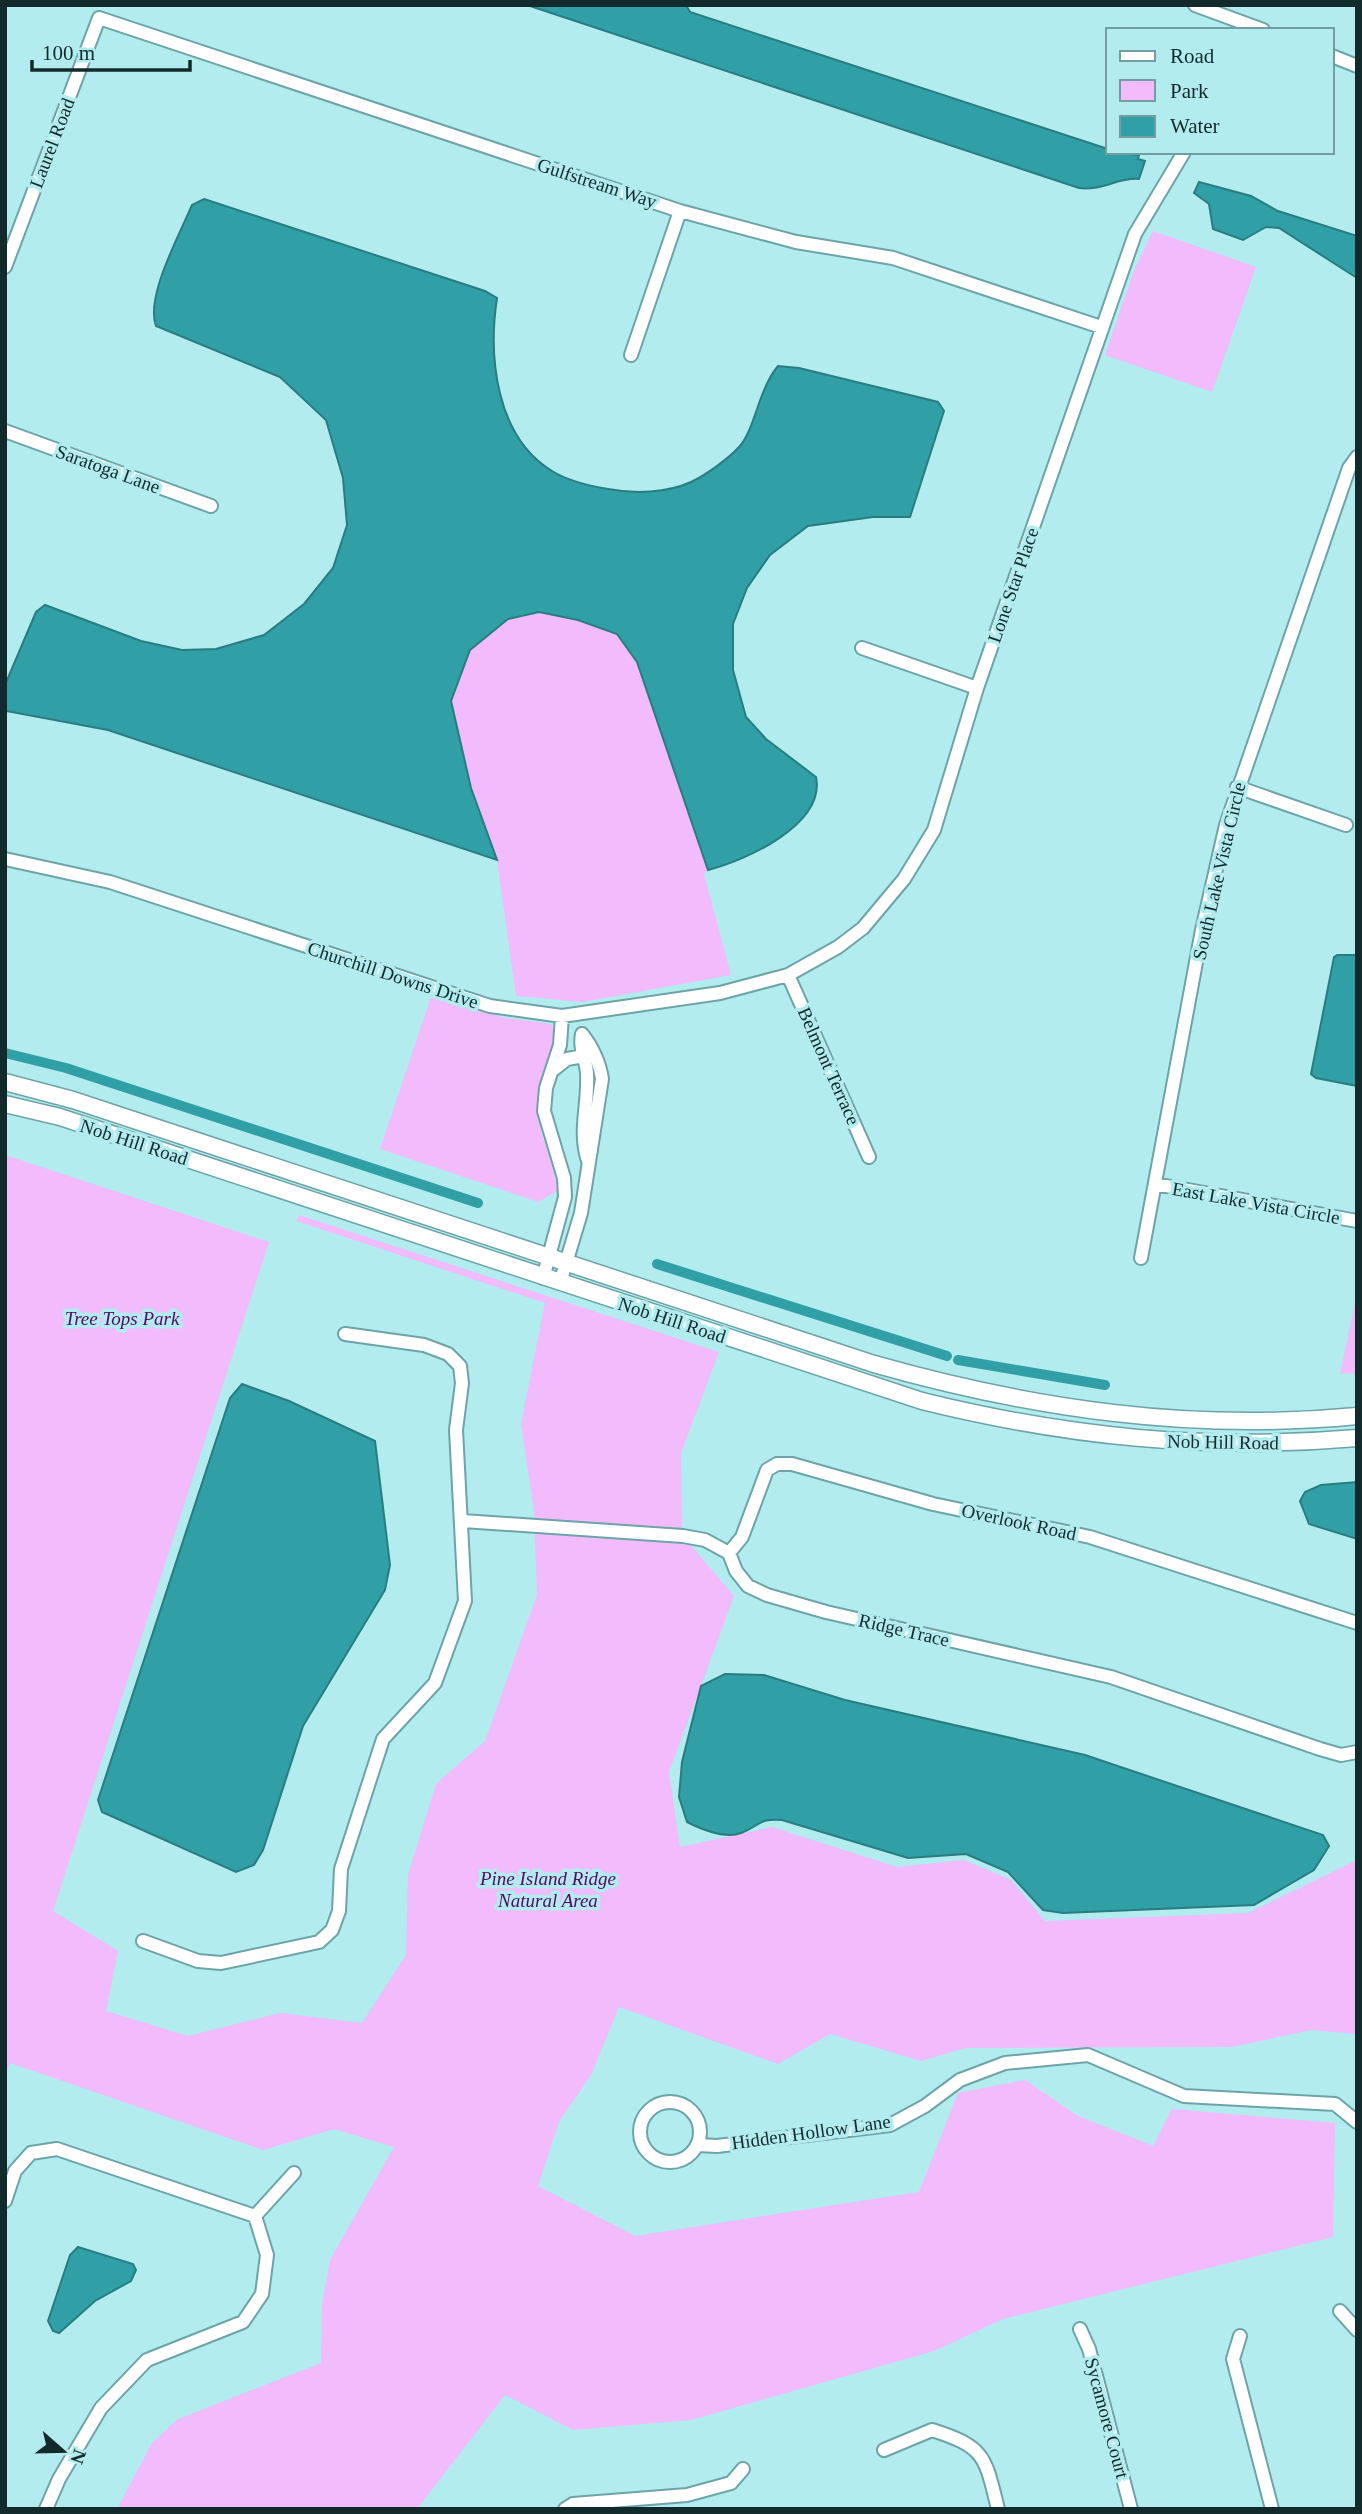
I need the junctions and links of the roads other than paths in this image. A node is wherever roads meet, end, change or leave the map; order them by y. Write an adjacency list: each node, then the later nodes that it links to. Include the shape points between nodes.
1 (1195, 5): 3 (street)
2 (99, 18): 8 (street, Gulfstream Way); 9 (street, Laurel Road)
3 (1230, 24): 4 (street)
4 (1253, 28)
5 (1334, 57): 6 (street)
6 (1357, 66)
7 (1183, 154): 10 (street, Lone Star Place, via 1135,234)
8 (680, 211): 10 (street, Gulfstream Way, via 796,242 893,258); 11 (street)
9 (5, 267)
10 (1101, 327): 16 (street, Lone Star Place)
11 (631, 355)
12 (5, 432): 14 (street, Saratoga Lane)
13 (1357, 457): 17 (street, South Lake Vista Circle, via 1349,468)
14 (211, 506)
15 (862, 648): 16 (street)
16 (977, 688): 20 (street, Lone Star Place, via 934,830 904,879 863,928)
17 (1237, 787): 18 (street); 28 (street, South Lake Vista Circle, via 1202,930)
18 (1346, 825)
19 (5, 859): 21 (street, Churchill Downs Drive, via 110,882 490,1006)
20 (788, 975): 22 (street, Churchill Downs Drive, via 720,993); 27 (street, Belmont Terrace)
21 (562, 1016): 22 (street, Churchill Downs Drive); 24 (street)
22 (580, 1016): 23 (street)
23 (587, 1055): 24 (street, via 567,1059); 32 (street, via 600,1064 602,1079 581,1213)
24 (553, 1070): 30 (street, via 544,1111 564,1178 565,1197)
25 (5, 1082): 30 (main road, Nob Hill Road, via 73,1100)
26 (5, 1104): 33 (main road, Nob Hill Road, via 73,1122)
27 (869, 1157)
28 (1155, 1184): 29 (street, East Lake Vista Circle); 31 (street, South Lake Vista Circle)
29 (1357, 1221)
30 (550, 1256): 32 (main road, Nob Hill Road); 33 (street)
31 (1140, 1258)
32 (566, 1262): 34 (street); 36 (main road, Nob Hill Road, via 874,1364 1000,1397 1086,1412 1186,1421)
33 (543, 1278): 34 (main road, Nob Hill Road)
34 (560, 1283): 37 (main road, Nob Hill Road, via 922,1401 1009,1422 1181,1443 1310,1443)
35 (345, 1334): 38 (street, via 424,1345 448,1354 460,1366 463,1383 456,1430)
36 (1357, 1416)
37 (1357, 1438)
38 (463, 1521): 39 (street, via 683,1536 705,1540); 42 (street, via 465,1601 460,1623 435,1683 383,1739 341,1869 339,1911 332,1930 319,1942 221,1962 198,1961)
39 (729, 1553): 40 (street, Overlook Road, via 742,1537 767,1470 777,1464 792,1464 933,1504 1090,1537); 41 (street, Ridge Trace, via 748,1586 767,1595 1111,1677 1320,1749 1341,1755)
40 (1357, 1623)
41 (1357, 1752)
42 (142, 1941)
43 (1357, 2122): 44 (street, Hidden Hollow Lane, via 1335,2104 1184,2096 1088,2055 1005,2063 960,2080 890,2125)
44 (698, 2146): 44 (street, Hidden Hollow Lane, via 686,2158 658,2160 642,2142 643,2119 658,2104 687,2106 700,2122)
45 (294, 2173): 47 (street)
46 (5, 2201): 47 (street, via 15,2172 31,2153 57,2149)
47 (255, 2216): 55 (street, via 267,2255 262,2294 243,2322 147,2360 101,2408)
48 (1340, 2311): 50 (street)
49 (1080, 2329): 59 (street, Sycamore Court)
50 (1357, 2330)
51 (1240, 2336): 60 (street, via 1234,2359)
52 (884, 2450): 58 (street, via 932,2430 968,2441 987,2466)
53 (743, 2469): 54 (street, via 732,2483)
54 (687, 2495): 56 (street, via 573,2504); 57 (street)
55 (46, 2509)
56 (565, 2509)
57 (691, 2509)
58 (998, 2509)
59 (1130, 2509)
60 (1272, 2509)

